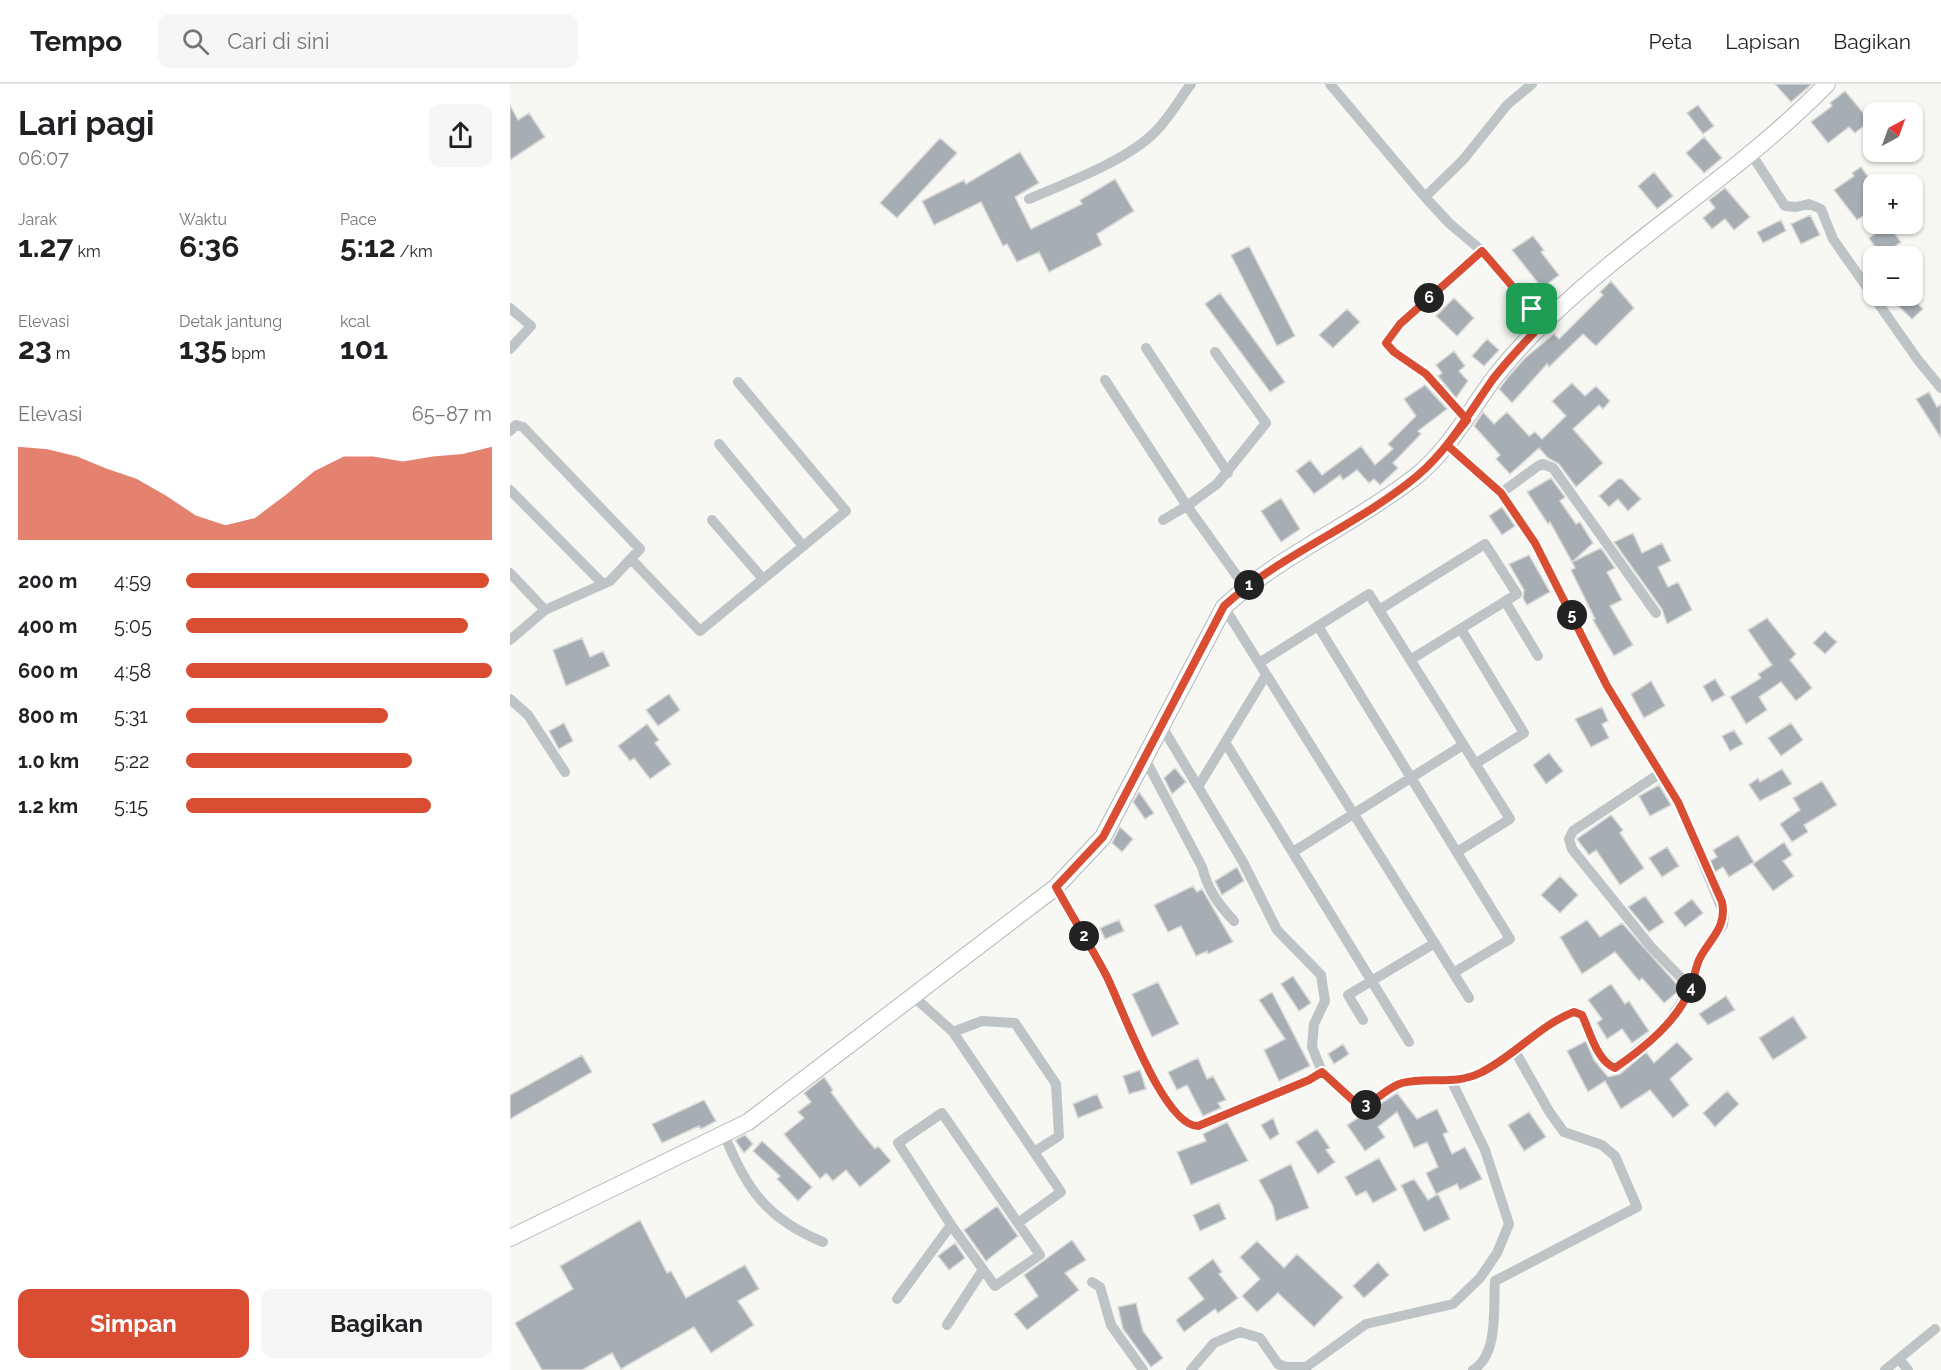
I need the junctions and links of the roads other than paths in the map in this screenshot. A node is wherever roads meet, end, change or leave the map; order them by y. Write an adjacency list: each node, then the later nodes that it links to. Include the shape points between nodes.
1 (1191, 84): 7 (street, via 1145,141)
2 (1330, 84): 6 (street)
3 (1532, 84): 6 (street, via 1507,105 1463,160)
4 (1827, 84): 5 (street)
5 (1752, 155): 10 (street, via 1585,285); 16 (street, via 1785,206 1809,204 1821,209 1833,239)
6 (1425, 197): 8 (street)
7 (1029, 199)
8 (1482, 251): 10 (street); 17 (street, via 1400,324 1386,343 1426,374)
9 (510, 308): 12 (street, via 531,326)
10 (1545, 321): 17 (street, via 1494,378)
11 (1146, 348): 21 (street)
12 (510, 349)
13 (1215, 352): 21 (street, via 1266,423)
14 (1105, 380): 24 (street)
15 (738, 381): 27 (street, via 846,511)
16 (1941, 388)
17 (1467, 420): 20 (street)
18 (510, 431): 28 (street, via 516,425 523,427 638,544 640,549)
19 (719, 444): 27 (street)
20 (1447, 445): 23 (street); 32 (street, via 1417,476 1364,514)
21 (1228, 473): 24 (street)
22 (510, 490): 31 (street)
23 (1501, 493): 37 (street, via 1538,466 1553,468); 52 (street, via 1535,543 1607,686)
24 (1187, 506): 26 (street); 32 (street)
25 (712, 520): 30 (street)
26 (1163, 520)
27 (803, 546): 30 (street)
28 (631, 559): 30 (street, via 700,631); 31 (street)
29 (510, 573): 35 (street)
30 (763, 579)
31 (603, 584): 35 (street)
32 (1245, 587): 34 (street)
33 (1505, 601): 36 (street, via 1516,594 1485,544); 39 (street); 41 (street)
34 (1224, 606): 43 (street); 46 (street)
35 (544, 610): 40 (street)
36 (1379, 610): 38 (street, via 1369,594); 42 (street)
37 (1656, 613)
38 (1318, 626): 43 (street); 53 (street)
39 (1461, 629): 42 (street); 50 (street, via 1524,733)
40 (510, 640)
41 (1538, 656)
42 (1410, 660): 48 (street)
43 (1259, 663): 44 (street)
44 (1266, 675): 47 (street); 55 (street)
45 (510, 699): 51 (street, via 528,715)
46 (1161, 725): 49 (street); 54 (street)
47 (1225, 742): 54 (street); 56 (street)
48 (1464, 745): 50 (street); 53 (street)
49 (1143, 755): 58 (street, via 1103,837); 59 (street, via 1202,867 1207,886)
50 (1475, 764): 57 (street, via 1510,819)
51 (565, 772)
52 (1659, 774): 63 (street, via 1678,802 1725,914 1723,925 1699,958); 63 (street, via 1573,831 1569,839 1572,849 1651,947)
53 (1411, 778): 55 (street); 57 (street)
54 (1198, 787): 70 (street, via 1243,862 1276,930 1321,975 1325,1001 1314,1023 1312,1047)
55 (1354, 814): 56 (street); 60 (street)
56 (1293, 852): 62 (street)
57 (1456, 852): 61 (street, via 1510,939)
58 (1056, 887): 64 (street); 70 (street, via 1107,977 1162,1094 1190,1125 1198,1126)
59 (1234, 921)
60 (1435, 943): 61 (street); 62 (street)
61 (1454, 973): 65 (street)
62 (1371, 981): 66 (street, via 1348,994); 68 (street)
63 (1691, 988): 69 (street, via 1665,1027 1615,1068 1601,1056 1578,1012 1569,1014)
64 (913, 996): 67 (street); 72 (street, via 748,1122)
65 (1469, 998)
66 (1363, 1020)
67 (953, 1032): 73 (street); 73 (street, via 982,1021 1015,1023 1056,1084 1059,1136)
68 (1409, 1042)
69 (1515, 1051): 71 (street, via 1480,1073); 84 (street, via 1564,1132 1602,1145 1615,1156 1637,1207 1495,1281 1491,1341)
70 (1322, 1072): 71 (street, via 1358,1105 1369,1104 1404,1083)
71 (1452, 1082): 86 (street, via 1485,1150 1509,1224 1497,1253 1480,1278 1453,1304 1366,1324 1306,1367 1278,1364 1260,1338 1240,1332 1214,1343)
72 (724, 1134): 76 (street); 77 (street, via 737,1167 770,1211 795,1230)
73 (1034, 1152): 74 (street, via 1061,1192)
74 (1018, 1223): 75 (street, via 942,1113 898,1143); 78 (street, via 1040,1255 995,1286)
75 (951, 1226): 78 (street); 80 (street)
76 (510, 1238)
77 (823, 1242)
78 (982, 1271): 81 (street)
79 (1092, 1282): 85 (street, via 1100,1287 1111,1325)
80 (897, 1299)
81 (947, 1325)
82 (1935, 1329): 83 (street)
83 (1899, 1359): 87 (street); 88 (street)
84 (1481, 1368)
85 (1143, 1370)
86 (1191, 1370)
87 (1885, 1370)
88 (1908, 1370)

